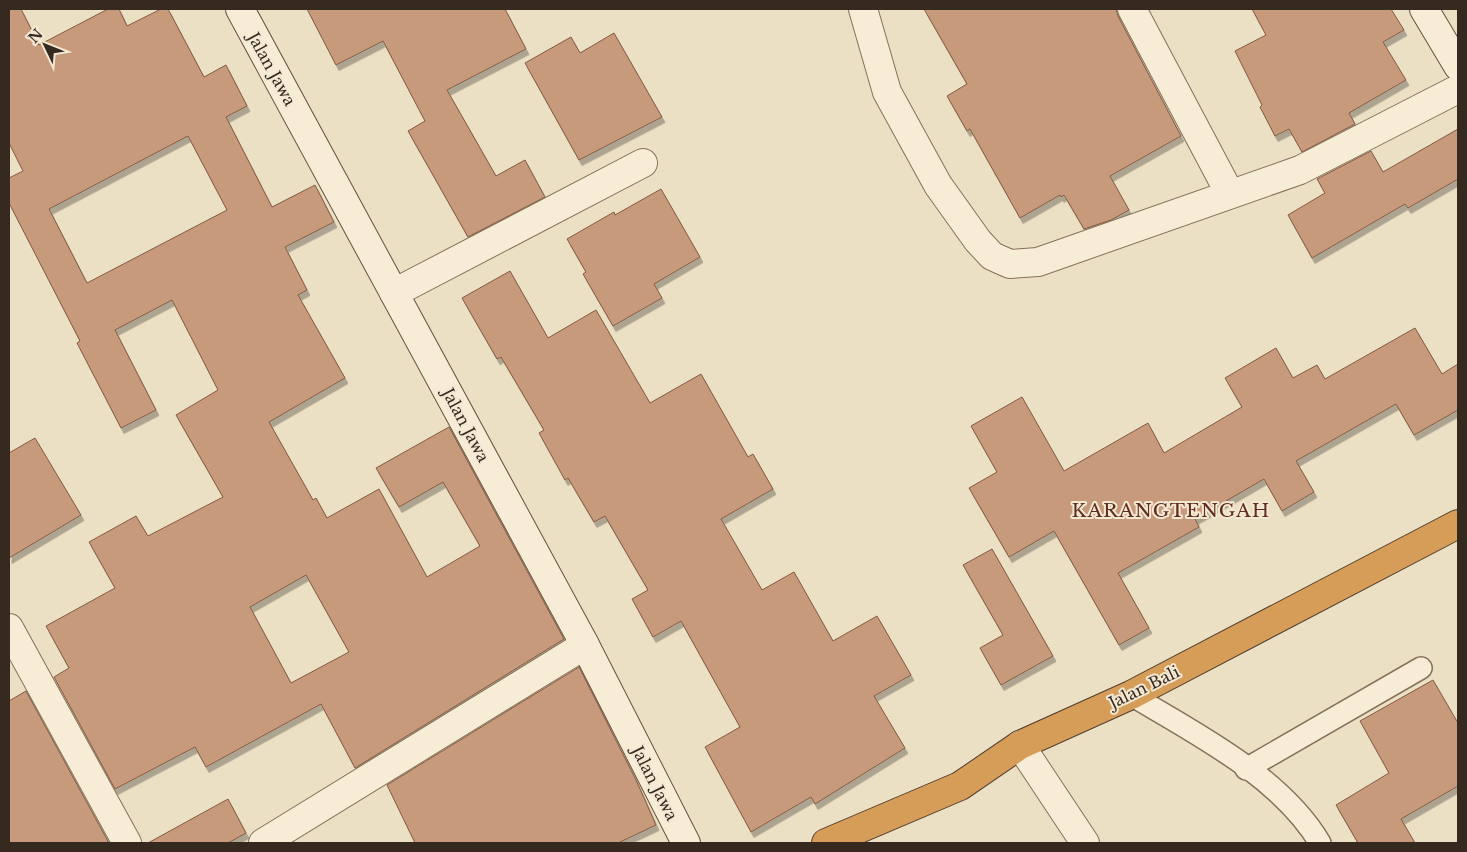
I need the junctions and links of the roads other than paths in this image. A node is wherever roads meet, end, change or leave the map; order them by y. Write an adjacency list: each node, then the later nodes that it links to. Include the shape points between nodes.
1 (240, 9): 9 (street, Jalan Jawa)
2 (863, 9): 8 (street, via 887,92 938,185 992,256 1010,264 1038,262)
3 (1132, 9): 8 (street)
4 (1424, 9): 5 (street)
5 (1458, 66)
6 (1458, 89): 8 (street, via 1300,170)
7 (643, 163): 9 (street)
8 (1230, 194)
9 (394, 293): 12 (street, Jalan Jawa)
10 (1458, 524): 14 (highway, Jalan Bali)
11 (9, 628): 17 (street)
12 (585, 645): 18 (street); 19 (street, Jalan Jawa)
13 (1421, 668): 16 (lane)
14 (1130, 695): 15 (highway, Jalan Bali); 16 (lane, via 1218,747)
15 (1020, 745): 20 (highway, Jalan Bali, via 970,780); 21 (street)
16 (1246, 768): 22 (lane, via 1272,787 1310,827)
17 (127, 843)
18 (263, 843)
19 (686, 843)
20 (826, 843)
21 (1085, 843)
22 (1320, 843)

